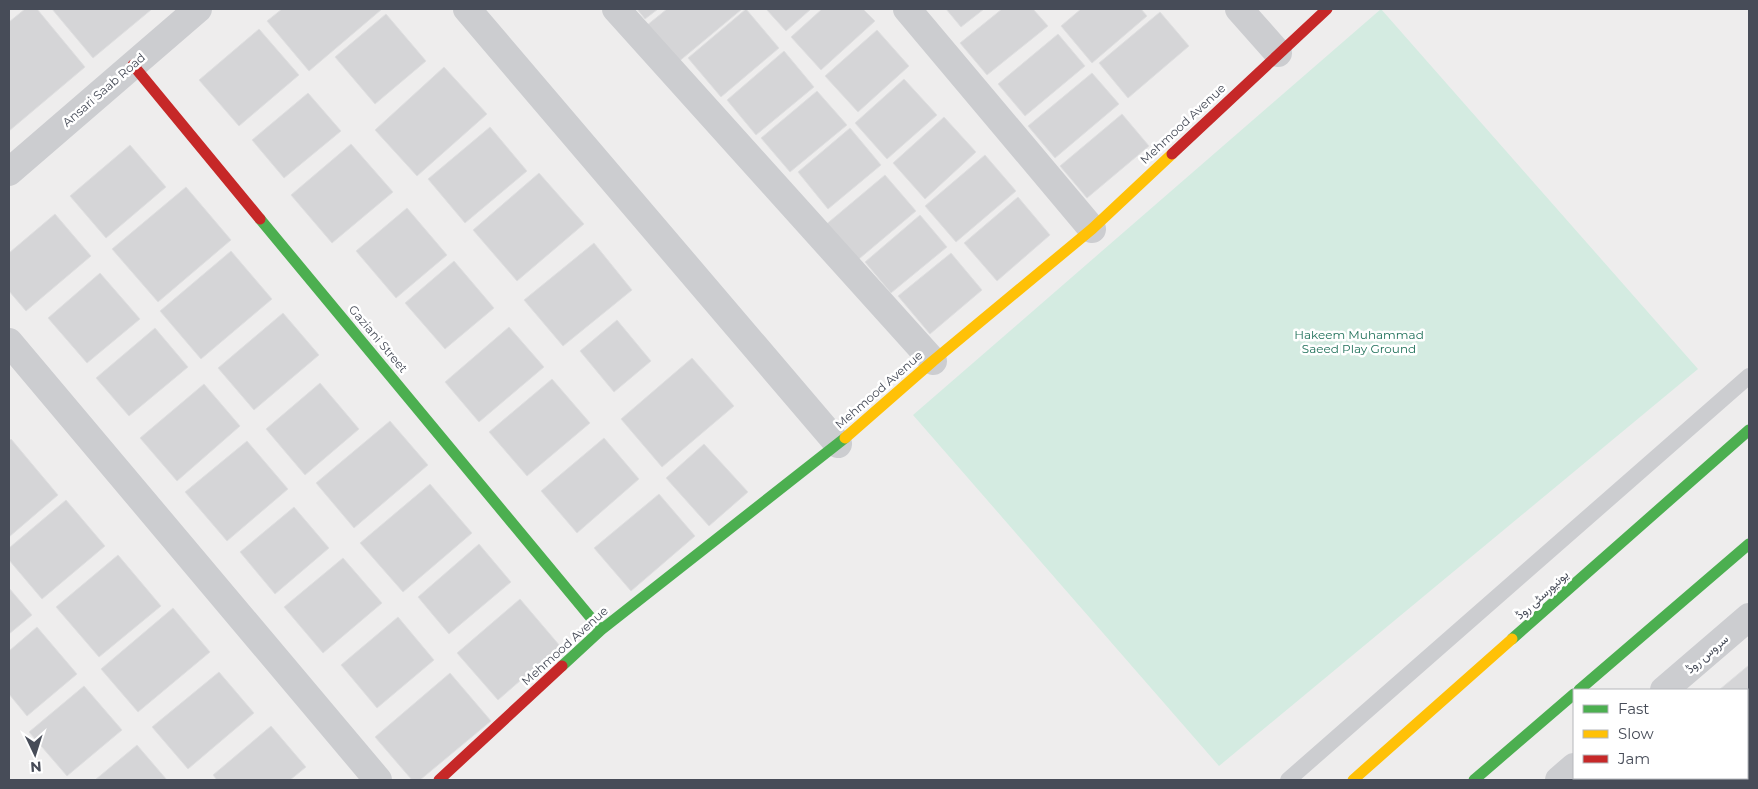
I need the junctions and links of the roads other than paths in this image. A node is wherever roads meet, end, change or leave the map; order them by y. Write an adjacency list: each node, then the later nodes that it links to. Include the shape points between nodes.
1 (198, 9): 8 (street, Ansari Saab Road)
2 (467, 9): 15 (street)
3 (616, 9): 12 (street)
4 (906, 9): 10 (street)
5 (1239, 9): 7 (street)
6 (1327, 9): 7 (street, Mehmood Avenue)
7 (1278, 53): 10 (street, Mehmood Avenue)
8 (133, 65): 9 (street, Ansari Saab Road); 18 (street, Gaziani Street)
9 (9, 172)
10 (1092, 229): 12 (street, Mehmood Avenue)
11 (9, 342): 23 (street)
12 (933, 361): 15 (street, Mehmood Avenue)
13 (1749, 376): 25 (lane)
14 (1749, 430): 26 (street, یونیورسٹی روڈ)
15 (838, 444): 18 (street, Mehmood Avenue)
16 (1749, 544): 19 (street)
17 (1749, 617): 20 (street, سروس روڈ)
18 (601, 630): 24 (street, Mehmood Avenue)
19 (1580, 689)
20 (1665, 689)
21 (1573, 695): 27 (street)
22 (1573, 768): 28 (street)
23 (378, 780)
24 (439, 780)
25 (1288, 780)
26 (1353, 780)
27 (1474, 780)
28 (1559, 780)

